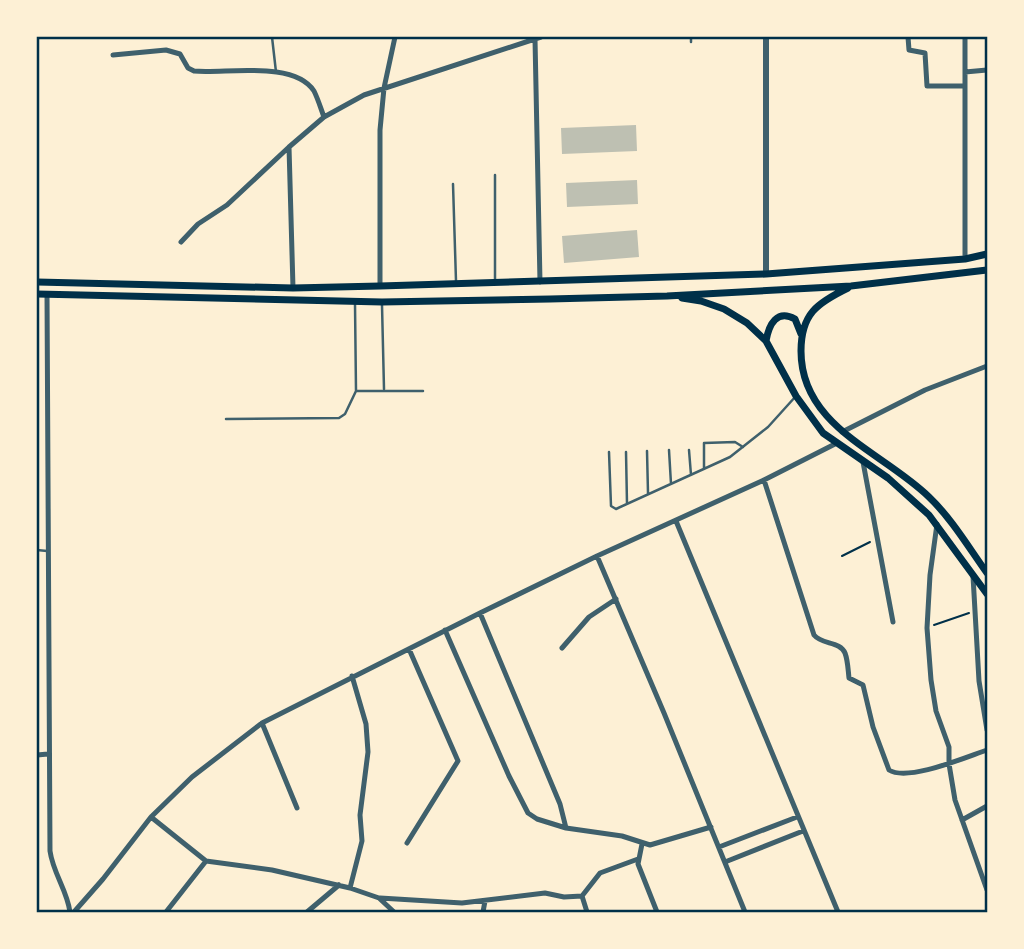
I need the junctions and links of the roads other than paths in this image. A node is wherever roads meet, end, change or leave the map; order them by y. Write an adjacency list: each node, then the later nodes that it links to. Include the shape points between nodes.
1 (272, 37): 11 (lane)
2 (395, 37): 14 (street)
3 (691, 37): 8 (lane)
4 (766, 37): 23 (street)
5 (908, 37): 13 (street, via 909,50 925,53 927,86)
6 (965, 37): 12 (street)
7 (538, 38): 14 (street); 25 (street)
8 (691, 43)
9 (113, 55): 11 (street, via 166,50 180,54 194,71)
10 (987, 70): 12 (street)
11 (276, 72): 15 (street, via 307,84)
12 (965, 72): 13 (street)
13 (964, 86): 21 (street)
14 (384, 88): 15 (street); 28 (street, via 379,146)
15 (324, 117): 16 (street)
16 (289, 147): 19 (street); 30 (street)
17 (495, 175): 26 (lane)
18 (453, 184): 27 (lane)
19 (181, 242)
20 (987, 254): 21 (main road)
21 (965, 259): 23 (main road)
22 (987, 270): 29 (main road)
23 (766, 274): 25 (main road)
24 (37, 282): 30 (main road)
25 (540, 282): 26 (main road)
26 (495, 283): 27 (main road)
27 (456, 284): 28 (main road)
28 (380, 286): 30 (main road)
29 (851, 286): 33 (main road); 36 (main road, via 817,305)
30 (293, 288)
31 (37, 294): 32 (main road)
32 (47, 294): 34 (main road); 38 (street)
33 (667, 296): 35 (main road); 37 (main road, via 724,309)
34 (355, 301): 35 (main road); 41 (lane)
35 (382, 302): 42 (lane)
36 (802, 337): 37 (main road, via 795,320 780,315 770,325); 46 (main road, via 801,361 809,392)
37 (766, 341): 44 (main road)
38 (46, 358): 39 (street); 61 (street)
39 (37, 361)
40 (987, 366): 46 (street, via 925,390)
41 (356, 391): 42 (lane); 45 (lane, via 339,418)
42 (384, 391): 43 (lane)
43 (423, 391)
44 (796, 396): 47 (main road, via 818,428); 48 (lane)
45 (226, 419)
46 (842, 432): 68 (main road, via 931,498)
47 (835, 443): 54 (main road); 57 (street)
48 (743, 447): 55 (lane); 55 (lane, via 734,442 704,443)
49 (669, 450): 58 (lane)
50 (689, 450): 56 (lane)
51 (647, 451): 59 (lane)
52 (609, 452): 62 (lane, via 611,506 616,509)
53 (626, 452): 62 (lane)
54 (863, 462): 64 (main road, via 906,492); 73 (street)
55 (704, 469): 56 (lane)
56 (691, 475): 58 (lane)
57 (764, 480): 63 (street); 83 (street, via 814,635 841,648 849,678 863,685 887,767 903,773)
58 (671, 484): 59 (lane)
59 (648, 494): 62 (lane)
60 (37, 501): 61 (street)
61 (47, 501): 66 (street)
62 (627, 504)
63 (676, 521): 67 (street); 87 (street)
64 (937, 524): 69 (main road); 83 (street, via 927,628 936,711 949,747)
65 (37, 551): 66 (lane)
66 (47, 551): 81 (street)
67 (597, 556): 71 (street); 72 (street)
68 (987, 573)
69 (974, 575): 70 (main road); 79 (street, via 979,681)
70 (987, 594)
71 (616, 599): 75 (street, via 583,623); 89 (street)
72 (480, 613): 74 (street); 90 (street)
73 (893, 622)
74 (445, 630): 76 (street); 90 (street, via 523,805 537,819)
75 (562, 648)
76 (409, 649): 77 (street); 92 (street, via 458,761)
77 (352, 676): 78 (street); 99 (street, via 366,724 368,752 360,816 362,841)
78 (262, 723): 85 (street); 86 (street, via 192,776)
79 (987, 730)
80 (987, 750): 83 (street)
81 (48, 754): 82 (street); 104 (street, via 51,861)
82 (37, 755)
83 (949, 764): 88 (street)
84 (987, 806): 88 (street)
85 (297, 808)
86 (151, 817): 96 (street); 104 (street)
87 (797, 817): 91 (street); 94 (street)
88 (962, 820): 100 (street)
89 (711, 827): 93 (street); 94 (street)
90 (566, 828): 93 (street)
91 (803, 831): 97 (street); 112 (street)
92 (407, 842)
93 (642, 844): 95 (street)
94 (719, 847): 97 (street)
95 (638, 859): 101 (street, via 600,873); 110 (street)
96 (206, 861): 98 (street); 105 (street)
97 (725, 862): 111 (street)
98 (339, 885): 99 (street); 106 (street)
99 (350, 888): 102 (street)
100 (987, 890)
101 (582, 897): 103 (street, via 545,893); 109 (street)
102 (379, 898): 103 (street); 107 (street)
103 (485, 901): 108 (street)
104 (72, 912)
105 (166, 912)
106 (307, 912)
107 (394, 912)
108 (483, 912)
109 (587, 912)
110 (657, 912)
111 (745, 912)
112 (838, 912)

